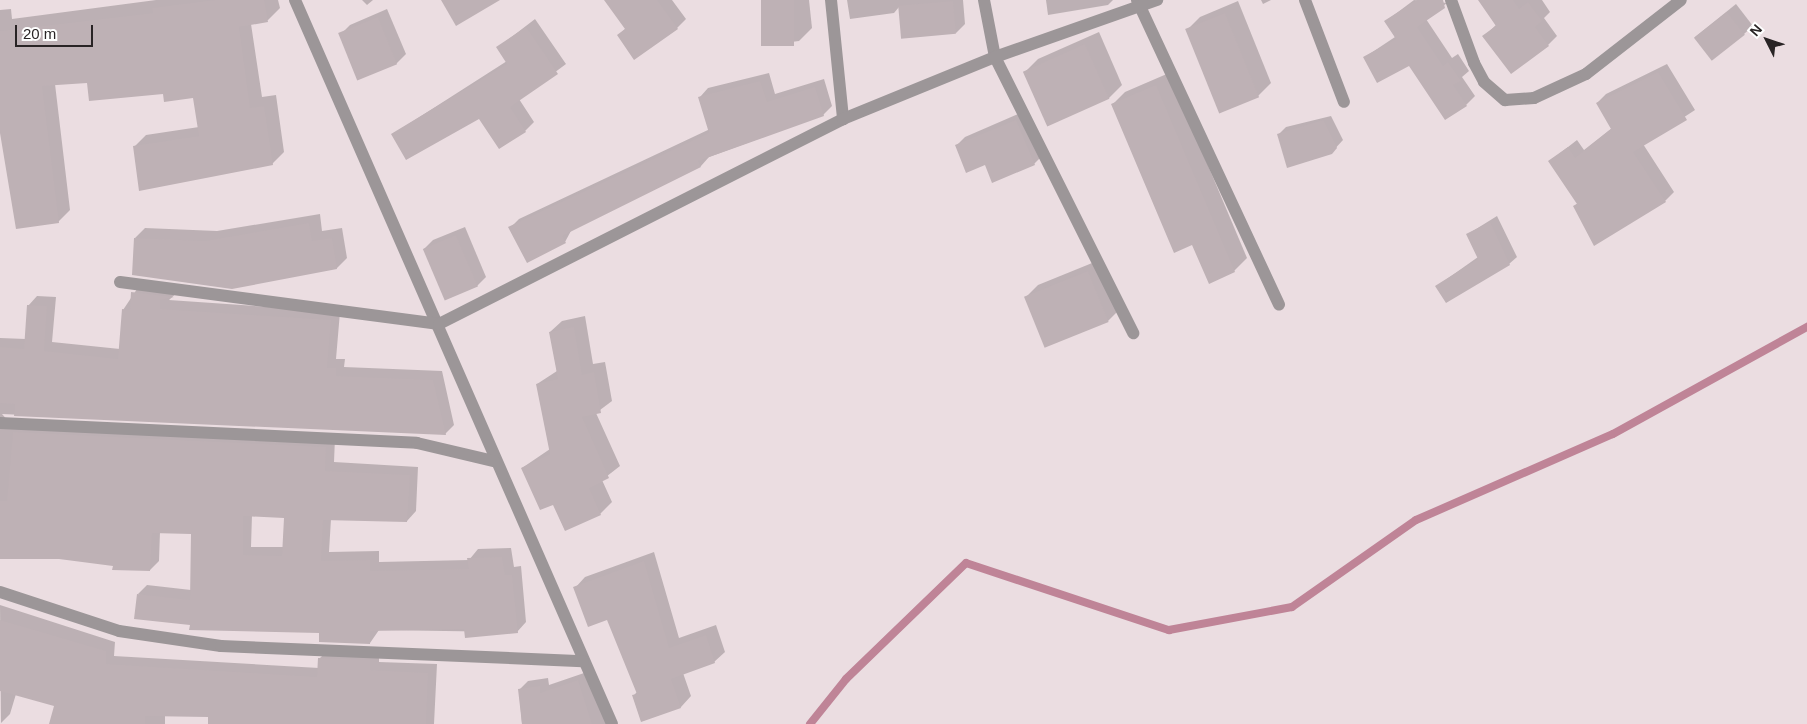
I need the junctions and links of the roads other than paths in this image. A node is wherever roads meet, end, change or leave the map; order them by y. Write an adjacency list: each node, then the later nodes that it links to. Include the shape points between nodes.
1 (295, 0): 14 (street)
2 (831, 0): 11 (street)
3 (984, 0): 9 (street)
4 (1157, 0): 8 (street)
5 (1305, 0): 10 (street)
6 (1451, 0): 7 (street, via 1474,64 1484,82 1505,100 1534,98 1586,74)
7 (1682, 0)
8 (1138, 5): 9 (street); 13 (street)
9 (995, 58): 11 (street); 15 (street)
10 (1344, 102)
11 (843, 120): 14 (street)
12 (120, 282): 14 (street)
13 (1280, 304)
14 (439, 324): 17 (street)
15 (1133, 333)
16 (0, 423): 17 (street, via 417,443)
17 (494, 461): 19 (street)
18 (0, 592): 19 (street, via 119,631 221,646)
19 (583, 661): 20 (street)
20 (612, 724)

